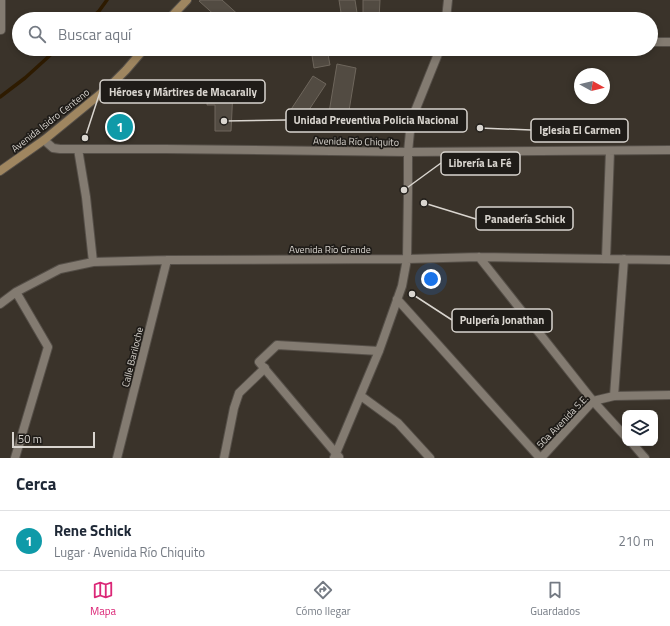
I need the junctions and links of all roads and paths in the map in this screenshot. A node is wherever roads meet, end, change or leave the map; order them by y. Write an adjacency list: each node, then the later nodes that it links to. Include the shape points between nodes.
1 (1, 0): 6 (street)
2 (187, 0): 4 (street)
3 (448, 0): 5 (street)
4 (176, 12)
5 (447, 12)
6 (3, 30)
7 (658, 42): 8 (street)
8 (670, 42)
9 (138, 56): 11 (street, Avenida Isidro Centeno, via 110,86)
10 (437, 56): 15 (street, via 411,121)
11 (44, 140): 12 (street, Avenida Río Chiquito, via 53,148); 16 (street, Avenida Isidro Centeno)
12 (78, 149): 15 (street, Avenida Río Chiquito); 23 (street)
13 (670, 150): 14 (street, Avenida Río Chiquito)
14 (610, 151): 15 (street, Avenida Río Chiquito); 19 (street)
15 (408, 152): 18 (street)
16 (0, 171)
17 (479, 257): 18 (street, Avenida Río Grande); 19 (street, Avenida Río Grande); 32 (street)
18 (407, 259): 21 (street, Avenida Río Grande); 25 (street)
19 (606, 259): 20 (street, Avenida Río Grande)
20 (624, 259): 22 (street, Avenida Río Grande); 31 (street)
21 (167, 260): 23 (street, Avenida Río Grande); 37 (street, Calle Bariloche)
22 (670, 260)
23 (93, 262): 24 (street, Avenida Río Grande, via 60,269)
24 (16, 292): 26 (street, Avenida Río Grande); 36 (street, via 48,347)
25 (397, 299): 27 (street); 40 (street)
26 (0, 304)
27 (379, 351): 28 (street, via 277,345 259,362); 30 (street)
28 (265, 368): 35 (street); 38 (street, via 239,392)
29 (670, 395): 31 (street, 50a Avenida S.E.)
30 (361, 396): 35 (street); 39 (street, via 398,423)
31 (614, 396): 32 (street, 50a Avenida S.E.)
32 (593, 401): 33 (street); 40 (street, 50a Avenida S.E.)
33 (622, 433)
34 (635, 446): 41 (street)
35 (336, 457)
36 (16, 458)
37 (117, 458)
38 (224, 458)
39 (430, 458)
40 (540, 458)
41 (645, 458)

